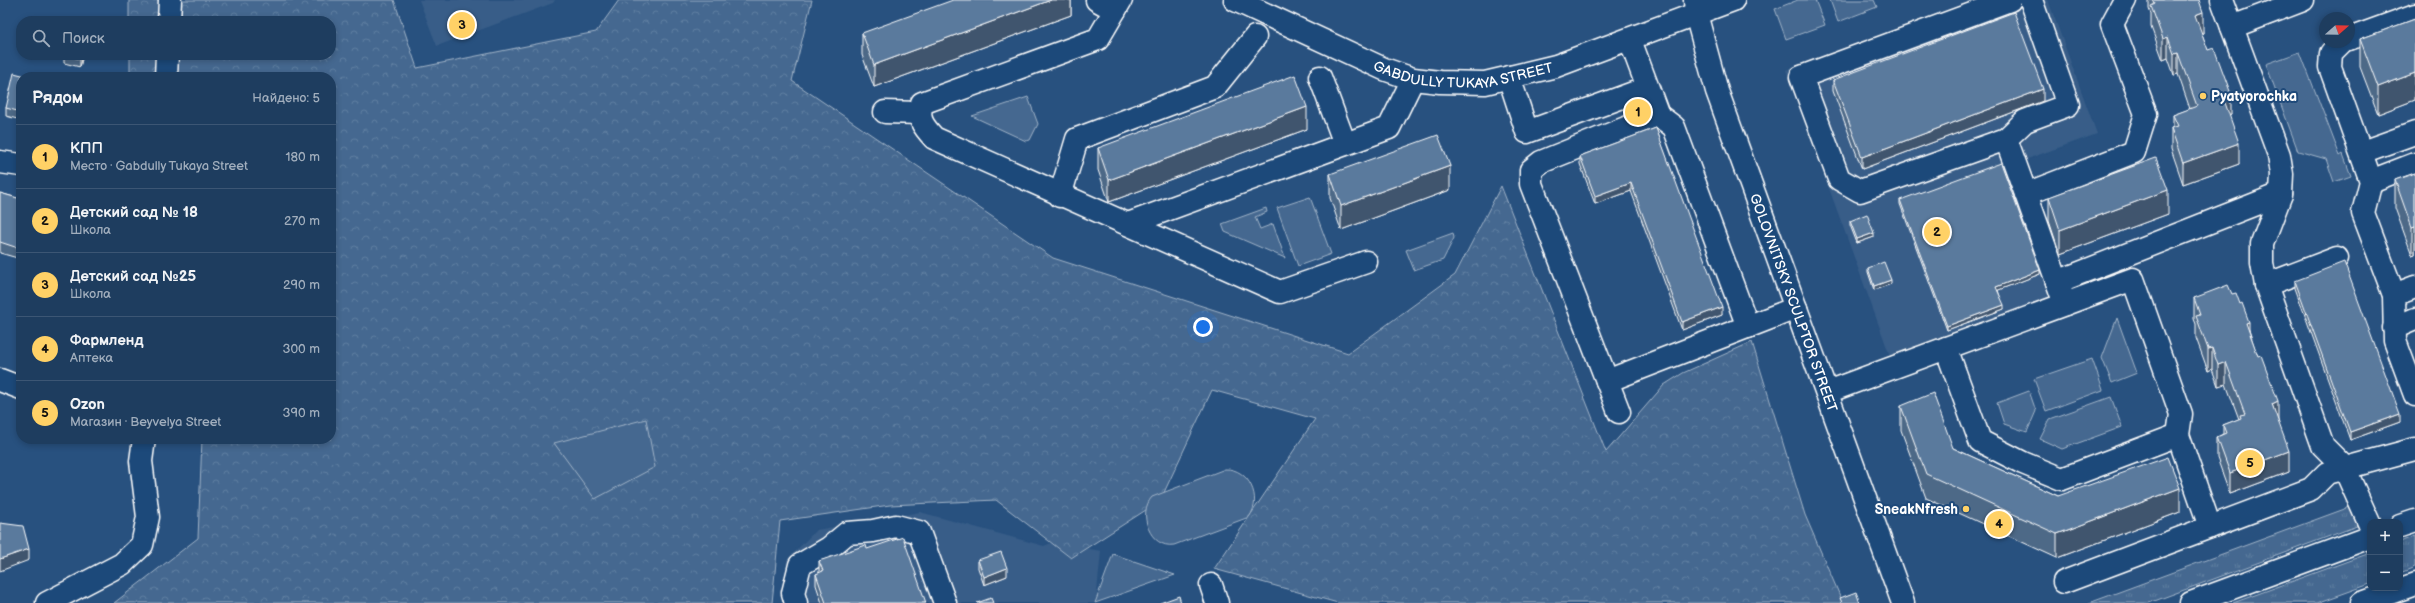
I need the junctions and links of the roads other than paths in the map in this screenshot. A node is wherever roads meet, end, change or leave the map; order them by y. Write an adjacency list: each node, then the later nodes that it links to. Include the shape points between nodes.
1 (170, 0): 12 (street)
2 (1235, 0): 22 (street, GABDULLY TUKAYA STREET, via 1384,69)
3 (1733, 0): 10 (street, GABDULLY TUKAYA STREET)
4 (2010, 0): 28 (street, via 1801,77 1839,179 1860,191)
5 (2031, 0): 28 (street, via 2068,105 2025,121)
6 (2125, 0): 35 (street, via 2112,24 2146,114 2134,152)
7 (2222, 0): 13 (street)
8 (2303, 0): 13 (street)
9 (1111, 3): 25 (street, via 1098,39 922,103)
10 (1695, 7): 16 (street, GABDULLY TUKAYA STREET); 46 (street, GOLOVNITSKY SCULPTOR STREET, via 1717,90)
11 (2415, 15): 15 (street)
12 (169, 16)
13 (2232, 27): 36 (street, via 2279,155 2282,174)
14 (1255, 37): 37 (street, via 1215,87 1077,140)
15 (2355, 37)
16 (1630, 40): 21 (street, GABDULLY TUKAYA STREET, via 1556,66); 23 (street)
17 (2336, 48): 30 (street, via 2331,53 2330,67)
18 (167, 60): 19 (street)
19 (166, 72)
20 (1320, 77): 29 (street)
21 (1509, 77): 22 (street, GABDULLY TUKAYA STREET, via 1485,83 1440,82); 23 (street, via 1527,132)
22 (1413, 78): 29 (street, via 1389,128)
23 (1647, 88): 26 (street)
24 (886, 112): 25 (street)
25 (919, 113): 37 (street, via 922,125 934,138)
26 (1658, 115): 48 (street, via 1674,127); 52 (street, via 1541,162 1531,170 1531,184)
27 (2415, 133): 30 (street)
28 (2006, 139): 35 (street)
29 (1345, 144): 38 (street)
30 (2362, 152): 34 (street)
31 (0, 162): 33 (street)
32 (2415, 164): 34 (street)
33 (16, 165)
34 (2371, 181): 44 (street, via 2363,213)
35 (2026, 194): 41 (street)
36 (2281, 194): 41 (street); 42 (street, via 2262,244)
37 (1060, 196): 38 (street)
38 (1128, 224): 40 (street, via 1280,292)
39 (2337, 258): 42 (street)
40 (1366, 262)
41 (2057, 282): 45 (street)
42 (2266, 285): 60 (street, via 2323,446)
43 (2415, 287): 44 (street)
44 (2394, 295): 49 (street)
45 (2065, 304): 50 (street); 57 (street, via 2133,279 2180,414)
46 (1796, 308): 48 (street); 54 (street, GOLOVNITSKY SCULPTOR STREET)
47 (2415, 319): 49 (street)
48 (1748, 327): 52 (street)
49 (2394, 328): 55 (street, via 2395,341)
50 (1946, 348): 54 (street); 57 (street, via 1980,441 2062,479)
51 (0, 380): 53 (street)
52 (1607, 381): 56 (street)
53 (16, 386)
54 (1826, 392): 72 (street, GOLOVNITSKY SCULPTOR STREET)
55 (2415, 395)
56 (1620, 412)
57 (2178, 435): 64 (street)
58 (143, 444): 69 (street, via 141,461 148,517 142,545 122,564)
59 (2415, 449): 60 (street)
60 (2344, 467): 61 (street); 64 (street, via 2327,473 2311,489)
61 (2367, 519)
62 (2415, 521): 63 (street)
63 (2403, 525)
64 (2210, 527): 66 (street)
65 (2367, 538): 73 (street)
66 (2064, 582)
67 (2415, 584): 68 (street)
68 (2385, 599): 74 (street)
69 (47, 603)
70 (796, 603): 71 (street, via 793,593 800,565 830,548 847,533 896,526 919,532)
71 (945, 603)
72 (1903, 603)
73 (2190, 603)
74 (2362, 603)

